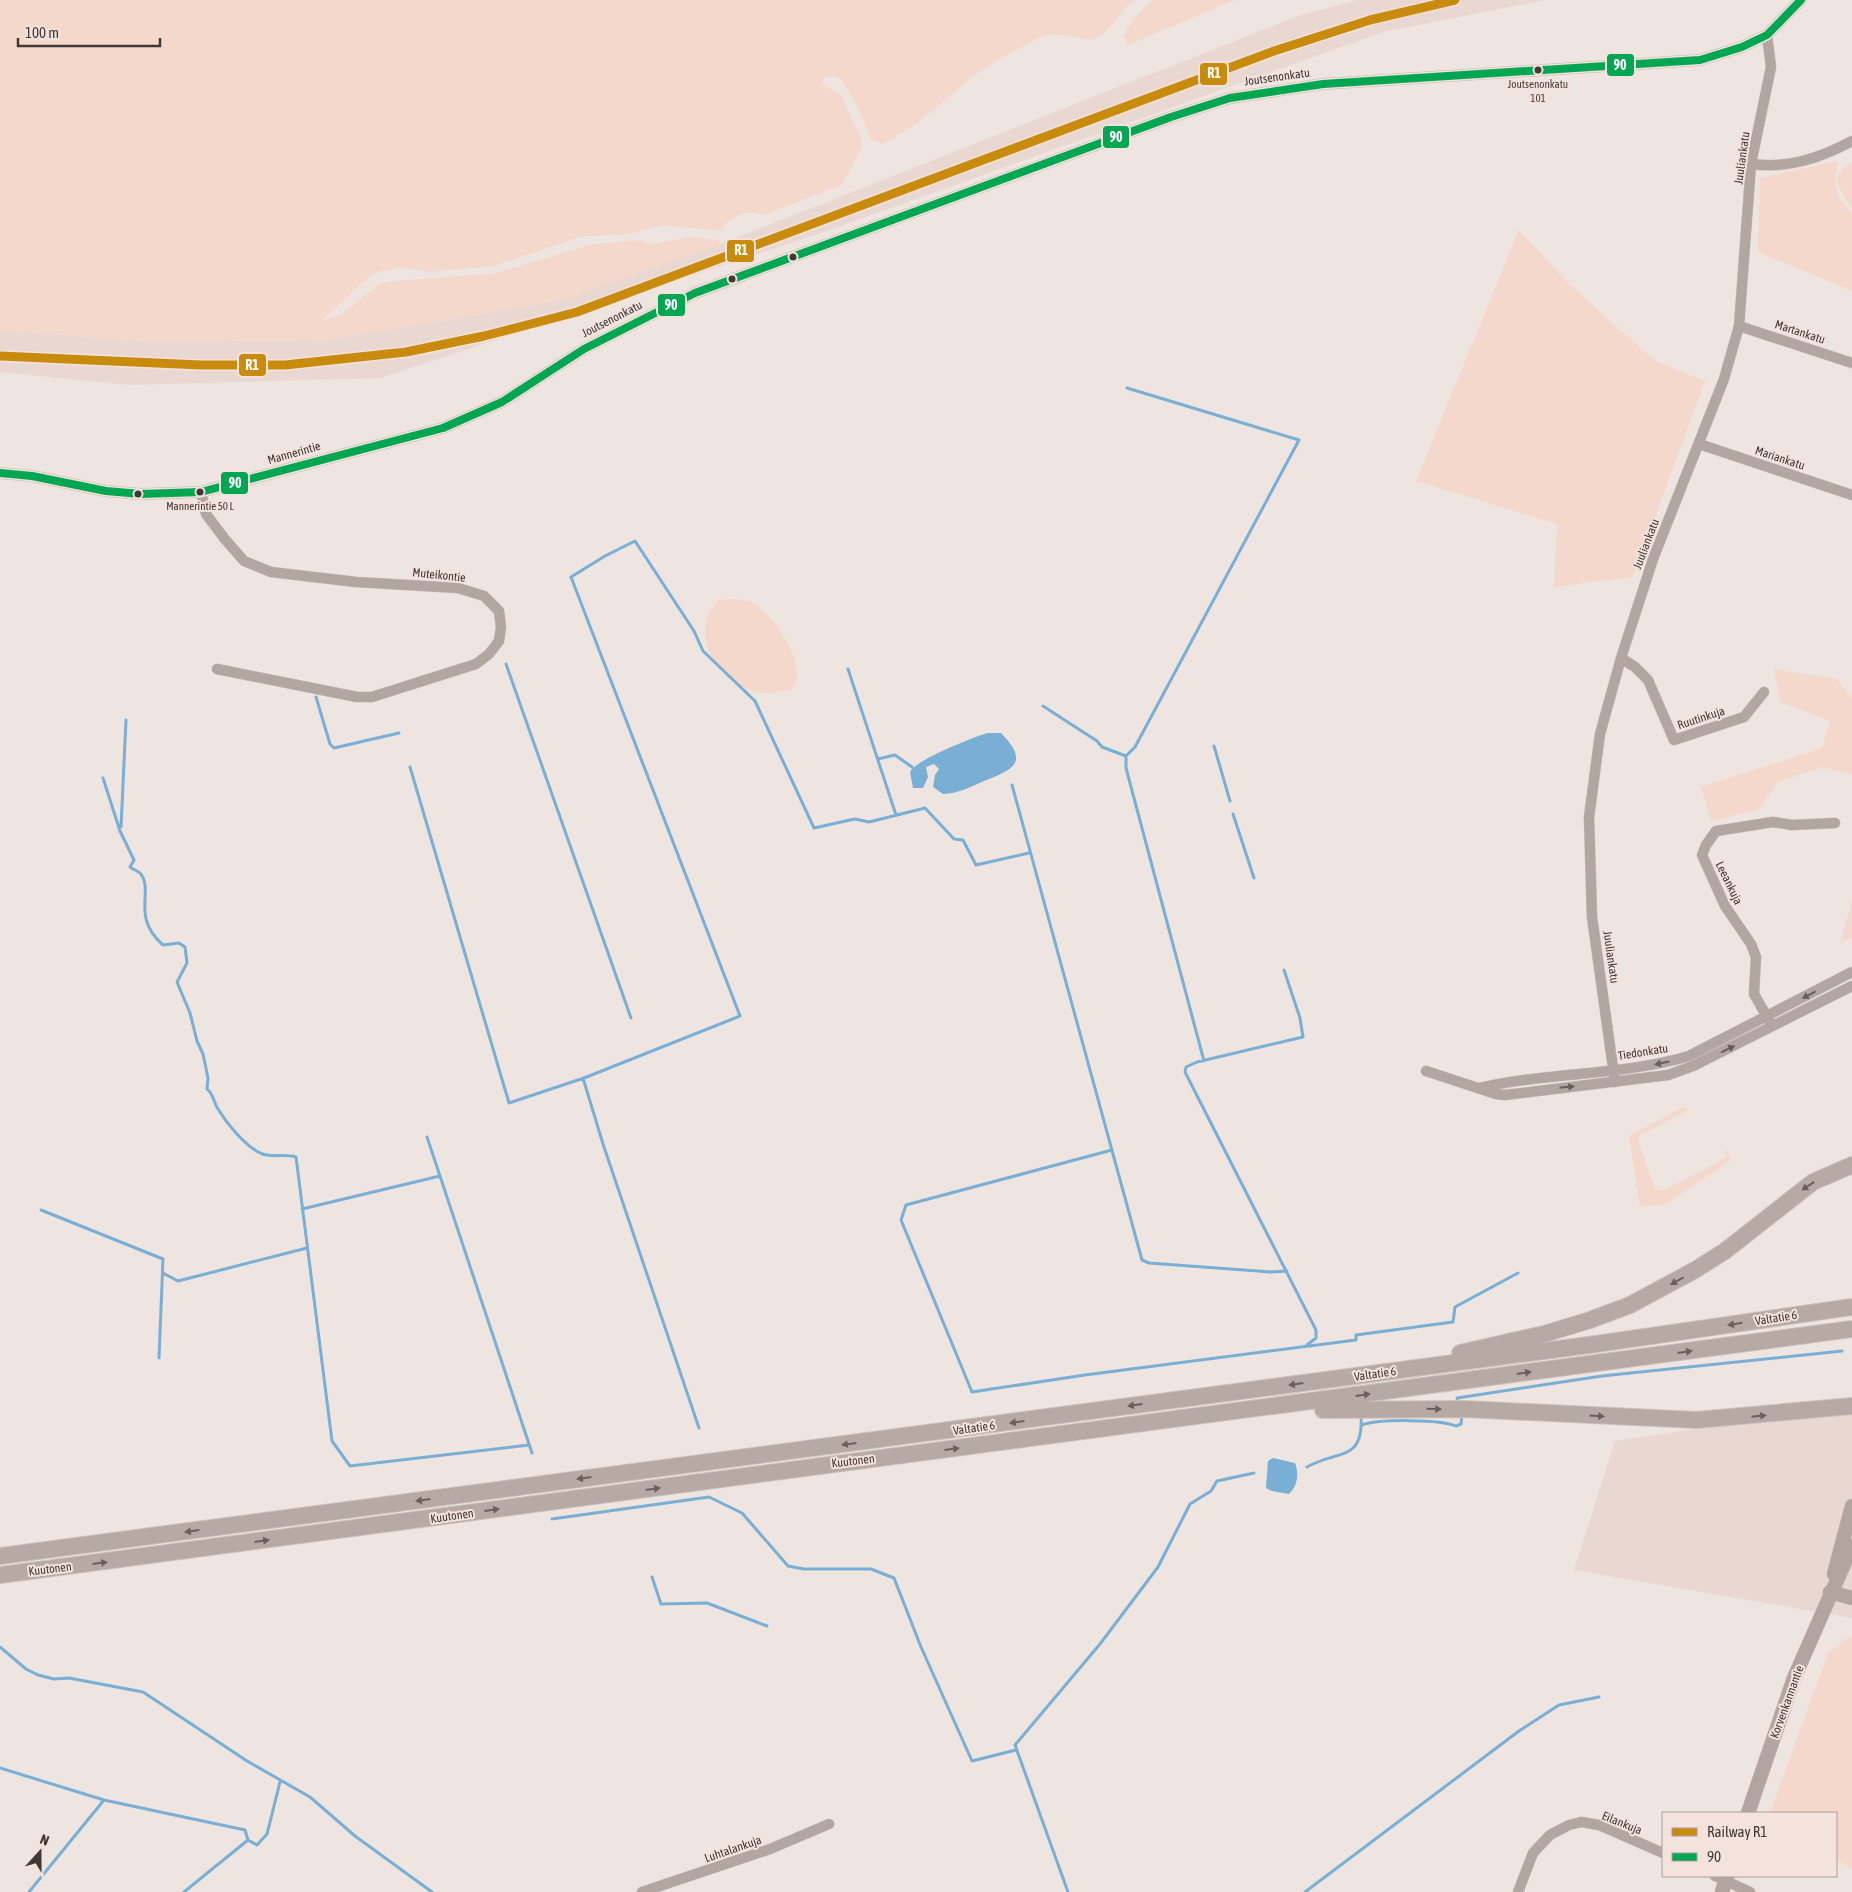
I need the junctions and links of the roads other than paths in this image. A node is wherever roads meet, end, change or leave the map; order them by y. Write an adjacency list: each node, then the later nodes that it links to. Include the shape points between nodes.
1 (1801, 0): 2 (street, Joutsenonkatu)
2 (1768, 35): 4 (street, Juuliankatu, via 1771,67); 7 (street, Joutsenonkatu, via 1700,60 1323,84 1230,98 695,293 614,332)
3 (1852, 141): 4 (street, via 1801,162 1770,167)
4 (1751, 164): 5 (street, Juuliankatu)
5 (1739, 326): 6 (street, Martankatu); 8 (street, Juuliankatu, via 1724,380)
6 (1852, 363)
7 (474, 416): 10 (street, Mannerintie, via 443,428)
8 (1699, 444): 11 (street, Mariankatu); 12 (street, Juuliankatu, via 1653,559)
9 (0, 473): 10 (street, Mannerintie, via 32,476 106,492)
10 (201, 492): 13 (street, Muteikontie, via 206,514 244,561 280,573 356,582 458,588 484,596 499,611 501,627 499,641 476,664 372,697 357,697)
11 (1852, 495)
12 (1621, 658): 14 (street, Ruutinkuja, via 1648,680 1674,740 1744,717); 20 (street, Juuliankatu, via 1600,734 1589,816 1592,917)
13 (217, 669)
14 (1764, 692)
15 (1835, 823): 18 (street, Leeankuja, via 1792,825 1773,822 1716,831 1702,855 1725,906 1756,957 1754,994)
16 (1852, 972): 18 (street, Tiedonkatu, one-way to 18)
17 (1852, 986): 19 (street, Tiedonkatu)
18 (1766, 1017): 19 (street, Leeankuja); 20 (street, Tiedonkatu, one-way to 20, via 1689,1056 1662,1064)
19 (1773, 1027): 22 (street, Tiedonkatu, one-way to 19, via 1668,1075)
20 (1613, 1069): 22 (street, Juuliankatu); 23 (street, Tiedonkatu)
21 (1426, 1071): 23 (street, Tiedonkatu)
22 (1615, 1082): 23 (street, Tiedonkatu, one-way to 22, via 1505,1095)
23 (1479, 1088)
24 (1852, 1165): 27 (highway, one-way to 27, via 1813,1182 1725,1251 1630,1305 1544,1334)
25 (1852, 1307): 27 (highway, Valtatie 6, one-way to 27)
26 (1852, 1330): 29 (highway, Valtatie 6, one-way to 26)
27 (1345, 1378): 30 (highway, Valtatie 6, one-way to 30)
28 (1852, 1406): 29 (highway, one-way to 28, via 1408,1408 1696,1420)
29 (1211, 1415): 31 (highway, Valtatie 6, one-way to 29)
30 (898, 1438): 34 (highway, Kuutonen, one-way to 34)
31 (904, 1455): 35 (highway, Kuutonen, one-way to 31)
32 (1852, 1506): 36 (main road, Korvenkannantie)
33 (1852, 1546): 36 (main road, Korvenkannantie)
34 (0, 1556)
35 (0, 1575)
36 (1830, 1592): 37 (main road); 38 (main road, Korvenkannantie, via 1794,1678)
37 (1852, 1598)
38 (1748, 1812)
39 (829, 1824): 42 (street, Luhtalankuja, via 770,1849)
40 (1662, 1853): 43 (street, Eilankuja, via 1599,1825 1581,1822 1569,1825 1550,1835 1533,1853)
41 (1722, 1881): 44 (street)
42 (642, 1892)
43 (1518, 1892)
44 (1750, 1892)

